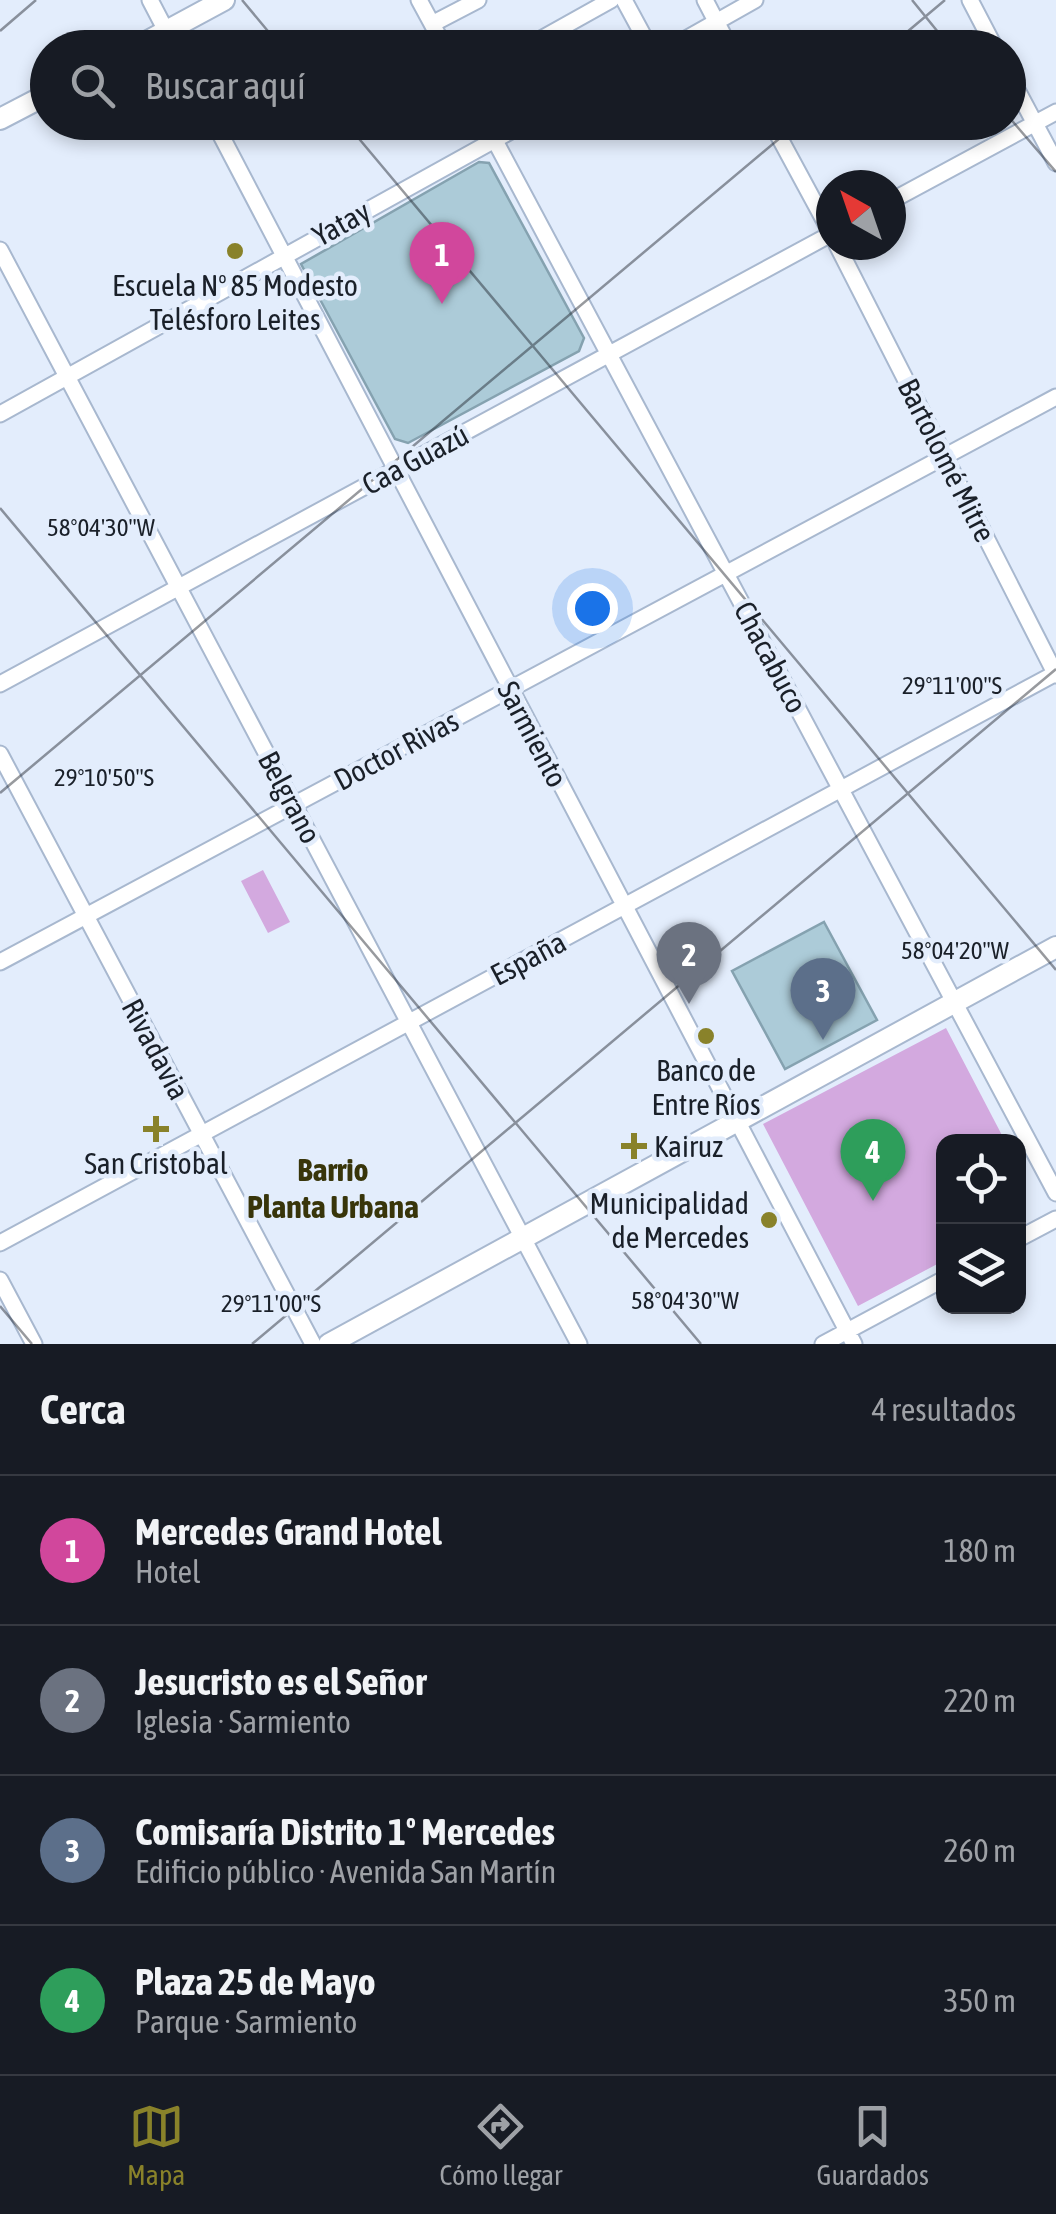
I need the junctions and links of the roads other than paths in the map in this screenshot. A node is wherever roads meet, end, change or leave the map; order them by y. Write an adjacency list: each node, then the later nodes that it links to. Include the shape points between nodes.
1 (150, 0): 12 (street)
2 (224, 0): 13 (street)
3 (419, 0): 11 (street)
4 (478, 0): 11 (street)
5 (611, 0): 15 (street)
6 (624, 0): 16 (street)
7 (705, 0): 10 (street)
8 (755, 0): 10 (street)
9 (970, 0): 19 (street)
10 (715, 20): 17 (street); 18 (street)
11 (432, 24): 14 (street)
12 (166, 30)
13 (183, 30)
14 (435, 30)
15 (557, 30)
16 (640, 30)
17 (699, 30)
18 (720, 30)
19 (986, 30)
20 (30, 103): 23 (street)
21 (1026, 106): 24 (street)
22 (1056, 112): 24 (street)
23 (0, 119)
24 (1035, 123): 25 (street); 30 (street)
25 (1026, 128)
26 (223, 140): 35 (street, Sarmiento)
27 (494, 140): 35 (street, Yatay); 37 (street, Chacabuco)
28 (781, 140): 32 (street)
29 (1004, 140): 31 (street)
30 (1056, 162)
31 (906, 193)
32 (816, 205)
33 (816, 241): 37 (street, Caa Guazú)
34 (0, 250): 38 (street, Belgrano)
35 (282, 255): 38 (street, Yatay); 42 (street, Sarmiento)
36 (845, 260): 41 (street, Bartolomé Mitre)
37 (610, 354): 42 (street, Caa Guazú); 43 (street, Chacabuco)
38 (68, 378): 40 (street, Yatay); 44 (street, Belgrano)
39 (1056, 396): 41 (street, Doctor Rivas)
40 (0, 414)
41 (944, 456): 43 (street, Doctor Rivas); 45 (street, Bartolomé Mitre)
42 (394, 470): 44 (street, Caa Guazú); 47 (street, Sarmiento)
43 (726, 573): 47 (street, Doctor Rivas); 49 (street, Chacabuco)
44 (179, 588): 46 (street, Caa Guazú); 50 (street, Belgrano)
45 (1056, 674): 49 (street, España)
46 (0, 684)
47 (510, 689): 50 (street, Doctor Rivas); 51 (street, Sarmiento)
48 (0, 754): 52 (street, Rivadavia)
49 (841, 788): 51 (street, España); 55 (street, Chacabuco)
50 (294, 804): 52 (street, Doctor Rivas); 56 (street, Belgrano)
51 (624, 906): 56 (street, España); 57 (street, Sarmiento)
52 (86, 916): 54 (street, Doctor Rivas); 58 (street, Rivadavia)
53 (1056, 947): 55 (street)
54 (0, 962)
55 (955, 1002): 57 (street); 59 (street, Chacabuco)
56 (409, 1022): 58 (street, España); 62 (street, Belgrano)
57 (737, 1122): 62 (street); 66 (street, Sarmiento)
58 (201, 1134): 63 (street, España); 68 (street, Rivadavia)
59 (1056, 1193)
60 (1056, 1219): 61 (street)
61 (1026, 1235)
62 (523, 1238): 69 (street); 70 (street, Belgrano)
63 (0, 1243)
64 (0, 1280): 67 (street)
65 (936, 1284): 66 (street)
66 (851, 1338): 71 (street)
67 (34, 1344)
68 (313, 1344)
69 (329, 1344)
70 (580, 1344)
71 (823, 1344)

